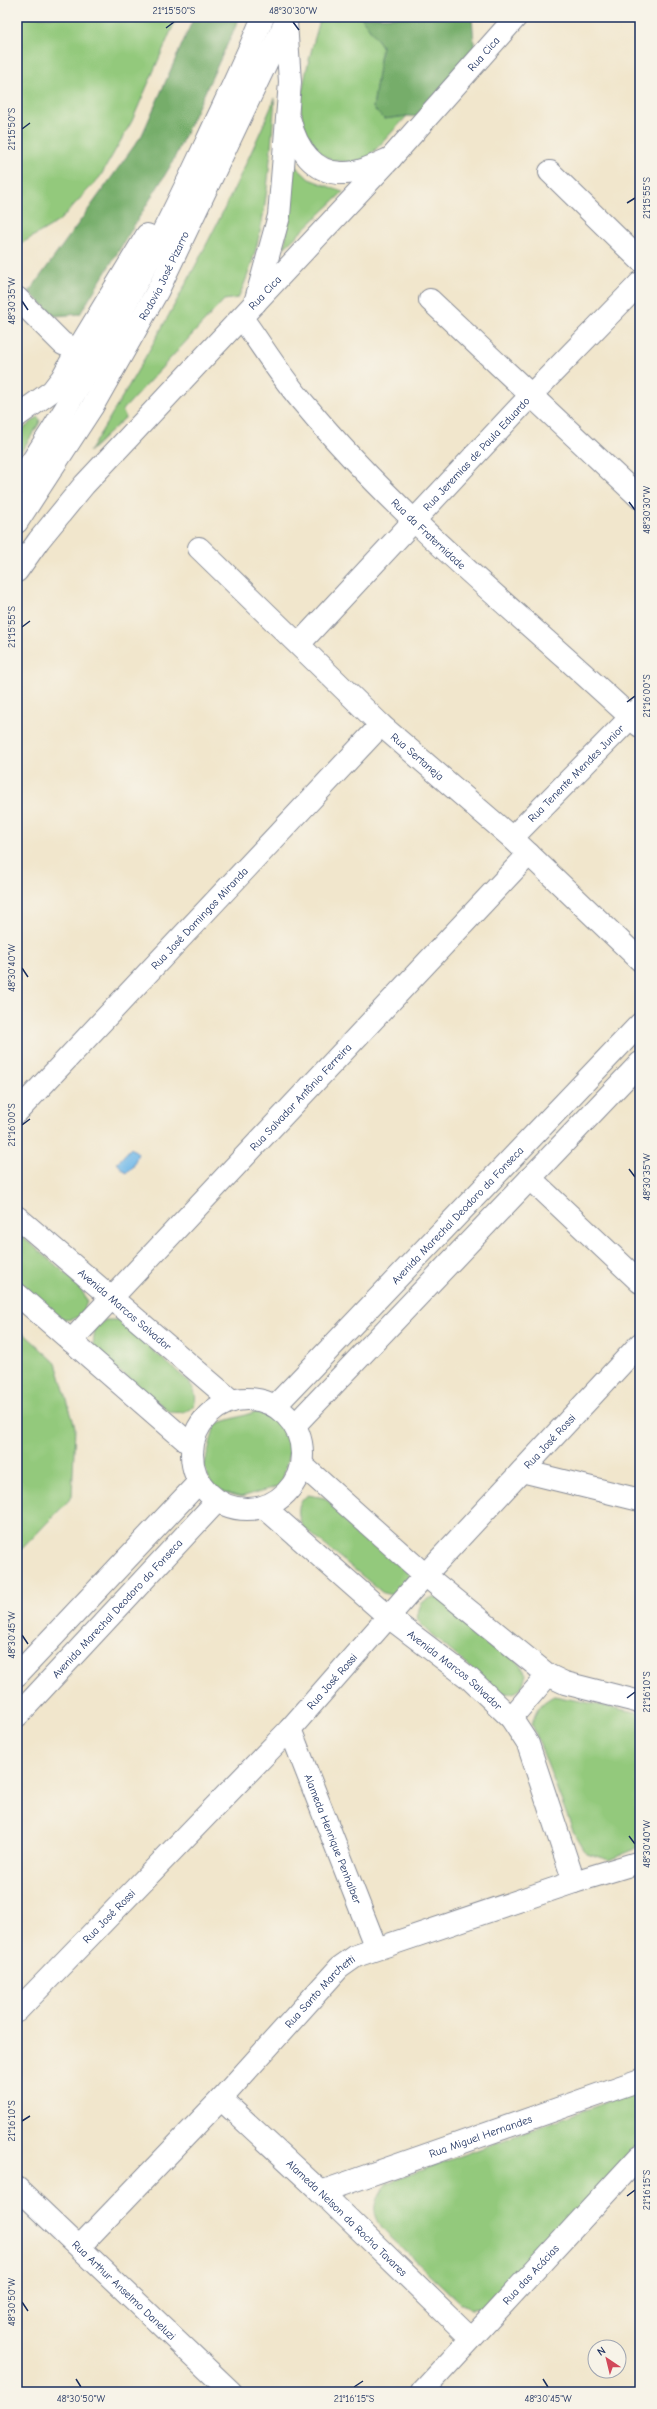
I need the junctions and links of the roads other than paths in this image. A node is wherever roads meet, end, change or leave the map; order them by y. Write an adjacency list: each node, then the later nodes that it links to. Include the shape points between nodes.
1 (258, 17): 13 (street, via 175,184)
2 (263, 17): 16 (street, Rodovia José Pizarro, via 195,167 110,334)
3 (516, 17): 6 (street, Rua Cica)
4 (287, 19): 5 (street, via 290,82); 19 (street, Rodovia José Pizarro, via 158,290 92,407)
5 (288, 111): 6 (street, via 292,133 302,150 314,164 328,172 345,174 365,170); 12 (street, via 279,216)
6 (391, 158): 12 (street, Rua Cica)
7 (550, 172): 8 (street)
8 (640, 260)
9 (640, 283): 14 (street, Rua Jeremias de Paula Eduardo)
10 (17, 298): 13 (street, via 63,344)
11 (430, 300): 14 (street)
12 (249, 311): 18 (street, Rua da Fraternidade, via 305,405 354,461); 21 (street, Rua Cica, via 84,485)
13 (78, 349): 15 (street, via 52,391)
14 (531, 395): 17 (street); 18 (street, Rua Jeremias de Paula Eduardo)
15 (21, 412)
16 (17, 484)
17 (640, 498)
18 (414, 520): 22 (street, Rua Jeremias de Paula Eduardo); 23 (street, Rua da Fraternidade)
19 (17, 522)
20 (199, 548): 22 (street, Rua Sertaneja)
21 (17, 571)
22 (299, 644): 24 (street, Rua Sertaneja)
23 (637, 717): 25 (street, Rua Tenente Mendes Junior)
24 (381, 726): 25 (street, Rua Sertaneja); 30 (street, Rua José Domingos Miranda)
25 (512, 838): 26 (street, Rua Sertaneja)
26 (529, 854): 27 (street, Rua Sertaneja); 35 (street, Rua Salvador Antônio Ferreira)
27 (640, 960)
28 (640, 1024): 39 (street, Avenida Marechal Deodoro da Fonseca)
29 (640, 1063): 31 (street)
30 (17, 1112)
31 (530, 1178): 33 (street); 40 (street)
32 (17, 1218): 35 (street, Avenida Marcos Salvador)
33 (640, 1282)
34 (17, 1294): 36 (street)
35 (111, 1297): 36 (street, Rua Salvador Antônio Ferreira); 38 (street, Avenida Marcos Salvador)
36 (72, 1341): 41 (street)
37 (640, 1344): 43 (street, Rua José Rossi)
38 (232, 1401): 39 (street, via 254,1399); 41 (street, via 210,1413 202,1422)
39 (275, 1406): 40 (street)
40 (295, 1426): 42 (street, via 303,1450)
41 (192, 1446): 44 (street, via 192,1465)
42 (302, 1466): 47 (street, via 288,1491 277,1501); 48 (street)
43 (522, 1471): 45 (street); 48 (street, Rua José Rossi)
44 (199, 1482): 46 (street); 50 (street)
45 (640, 1500)
46 (217, 1501): 47 (street, via 237,1509); 53 (street, Avenida Marechal Deodoro da Fonseca)
47 (264, 1507): 49 (street, Avenida Marcos Salvador)
48 (425, 1575): 49 (street, Rua José Rossi); 51 (street)
49 (390, 1618): 54 (street, Avenida Marcos Salvador, via 470,1680); 55 (street, Rua José Rossi)
50 (17, 1675)
51 (548, 1675): 52 (street, via 565,1683); 54 (street)
52 (640, 1702)
53 (17, 1716)
54 (511, 1718): 57 (street, Avenida Marcos Salvador, via 528,1744)
55 (290, 1729): 58 (street, Alameda Henrique Penhalber); 59 (street, Rua José Rossi)
56 (640, 1862): 57 (street, Rua Santo Marchetti)
57 (574, 1882): 58 (street, Rua Santo Marchetti)
58 (376, 1948): 61 (street, Rua Santo Marchetti, via 356,1956 339,1968)
59 (17, 2011)
60 (640, 2080): 64 (street, Rua Miguel Hernandes)
61 (221, 2099): 64 (street, Alameda Nelson da Rocha Tavares); 65 (street, Rua Santo Marchetti)
62 (640, 2156): 66 (street, Rua das Acácias)
63 (17, 2188): 65 (street, Rua Arthur Anselmo Daneluzi)
64 (321, 2192): 66 (street, Alameda Nelson da Rocha Tavares)
65 (80, 2246): 67 (street, Rua Arthur Anselmo Daneluzi)
66 (471, 2338): 68 (street, Rua das Acácias)
67 (231, 2392)
68 (422, 2392)

